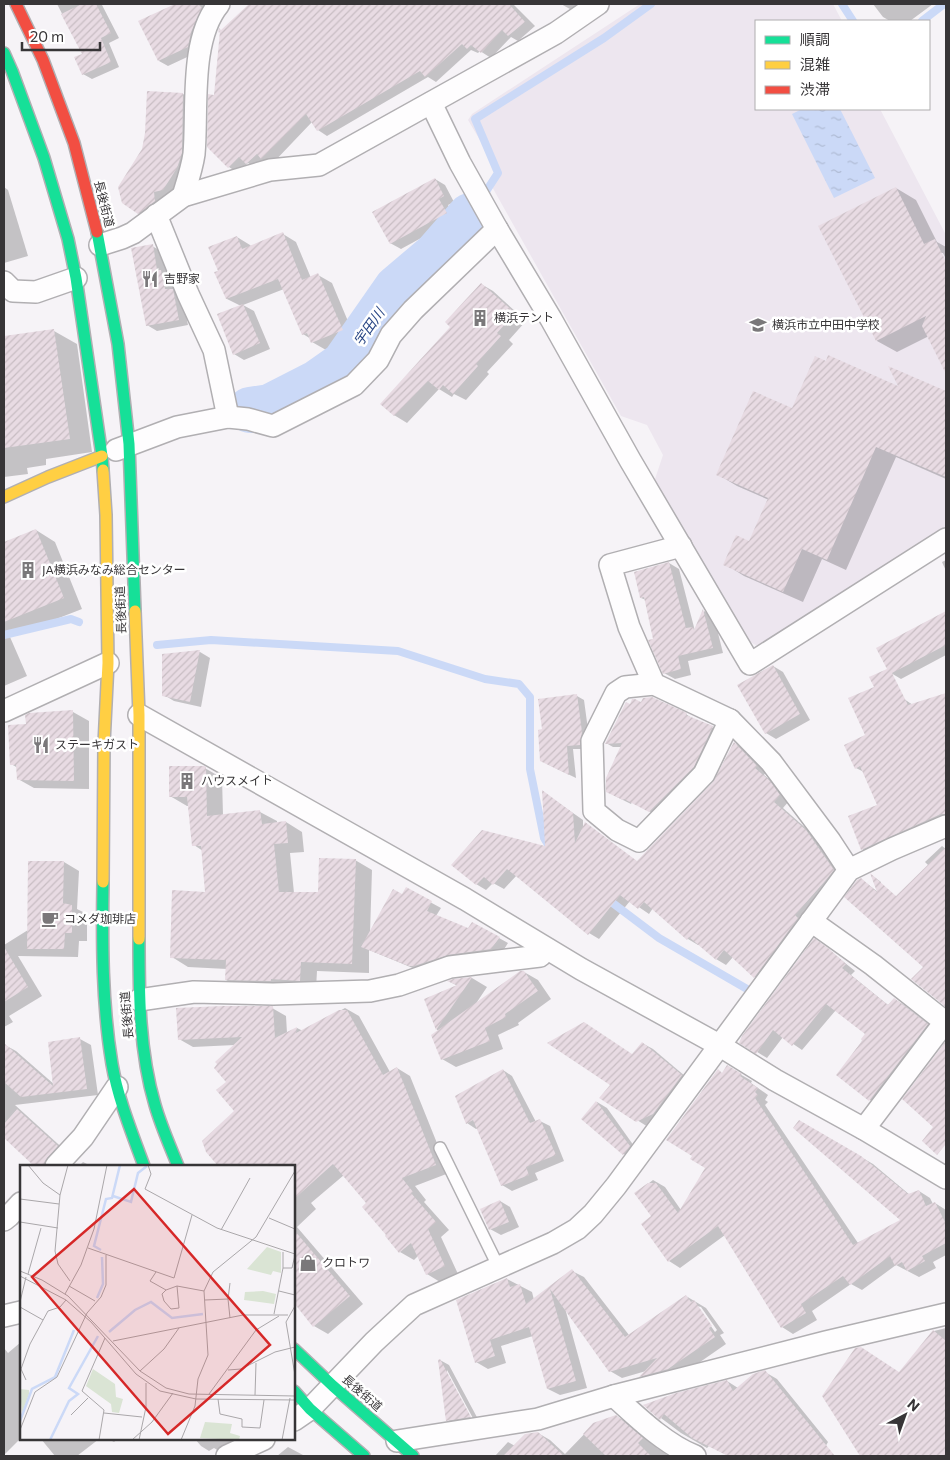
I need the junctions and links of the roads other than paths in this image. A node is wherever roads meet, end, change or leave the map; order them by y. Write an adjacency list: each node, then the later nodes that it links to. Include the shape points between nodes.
1 (16, 4): 9 (main road, 長後街道, via 43,60 74,143)
2 (219, 4): 6 (street, via 212,12 199,49 194,157)
3 (598, 4): 5 (street, via 556,34)
4 (4, 53): 10 (main road, 長後街道, via 44,158)
5 (431, 103): 6 (street, via 320,165 270,170); 8 (street)
6 (183, 196): 7 (street)
7 (156, 215): 9 (street, via 133,233); 12 (street, via 214,350)
8 (497, 229): 12 (street, via 402,322 378,360 354,385 273,426); 17 (street)
9 (100, 244): 13 (main road, 長後街道, via 118,344)
10 (76, 278): 11 (street, via 36,292 13,291); 14 (main road, 長後街道)
11 (4, 282)
12 (228, 417): 13 (street, via 177,427)
13 (129, 444): 14 (street); 21 (main road, 長後街道)
14 (102, 456): 15 (main road); 18 (main road, 長後街道)
15 (4, 497)
16 (946, 540): 17 (street, via 750,664)
17 (681, 546): 19 (street, via 610,565 629,627)
18 (108, 663): 20 (street); 30 (main road, 長後街道, via 102,932 105,998 112,1065)
19 (654, 684): 22 (street); 22 (street, via 625,687 616,693 592,741 594,811 617,830 639,841 704,774)
20 (4, 711)
21 (139, 715): 26 (street); 27 (main road, 長後街道)
22 (730, 720): 24 (street, via 771,762)
23 (946, 826): 24 (street)
24 (849, 870): 25 (street)
25 (811, 921): 28 (street); 29 (street)
26 (547, 948): 27 (street, via 540,956 450,967 399,985 370,991 194,992); 29 (street)
27 (138, 1000): 35 (main road, 長後街道, via 146,1068 155,1106)
28 (945, 1021): 31 (street)
29 (719, 1045): 31 (street); 39 (street, via 593,1214 577,1229)
30 (118, 1087): 33 (street, via 83,1137); 34 (main road, 長後街道)
31 (864, 1129): 36 (street)
32 (440, 1148): 39 (lane)
33 (57, 1165)
34 (144, 1165)
35 (178, 1165)
36 (946, 1178)
37 (20, 1204): 38 (street)
38 (4, 1220)
39 (499, 1268): 44 (street, via 414,1305)
40 (20, 1312): 42 (street)
41 (946, 1314): 46 (street)
42 (4, 1316)
43 (295, 1350): 44 (main road, 長後街道)
44 (333, 1386): 47 (street); 49 (main road, 長後街道)
45 (295, 1393): 47 (main road)
46 (614, 1396): 49 (street, via 538,1419); 53 (street, via 647,1426)
47 (302, 1414): 51 (main road)
48 (262, 1440): 50 (street)
49 (396, 1442): 52 (main road, 長後街道)
50 (227, 1456)
51 (364, 1456)
52 (413, 1456)
53 (695, 1456)

